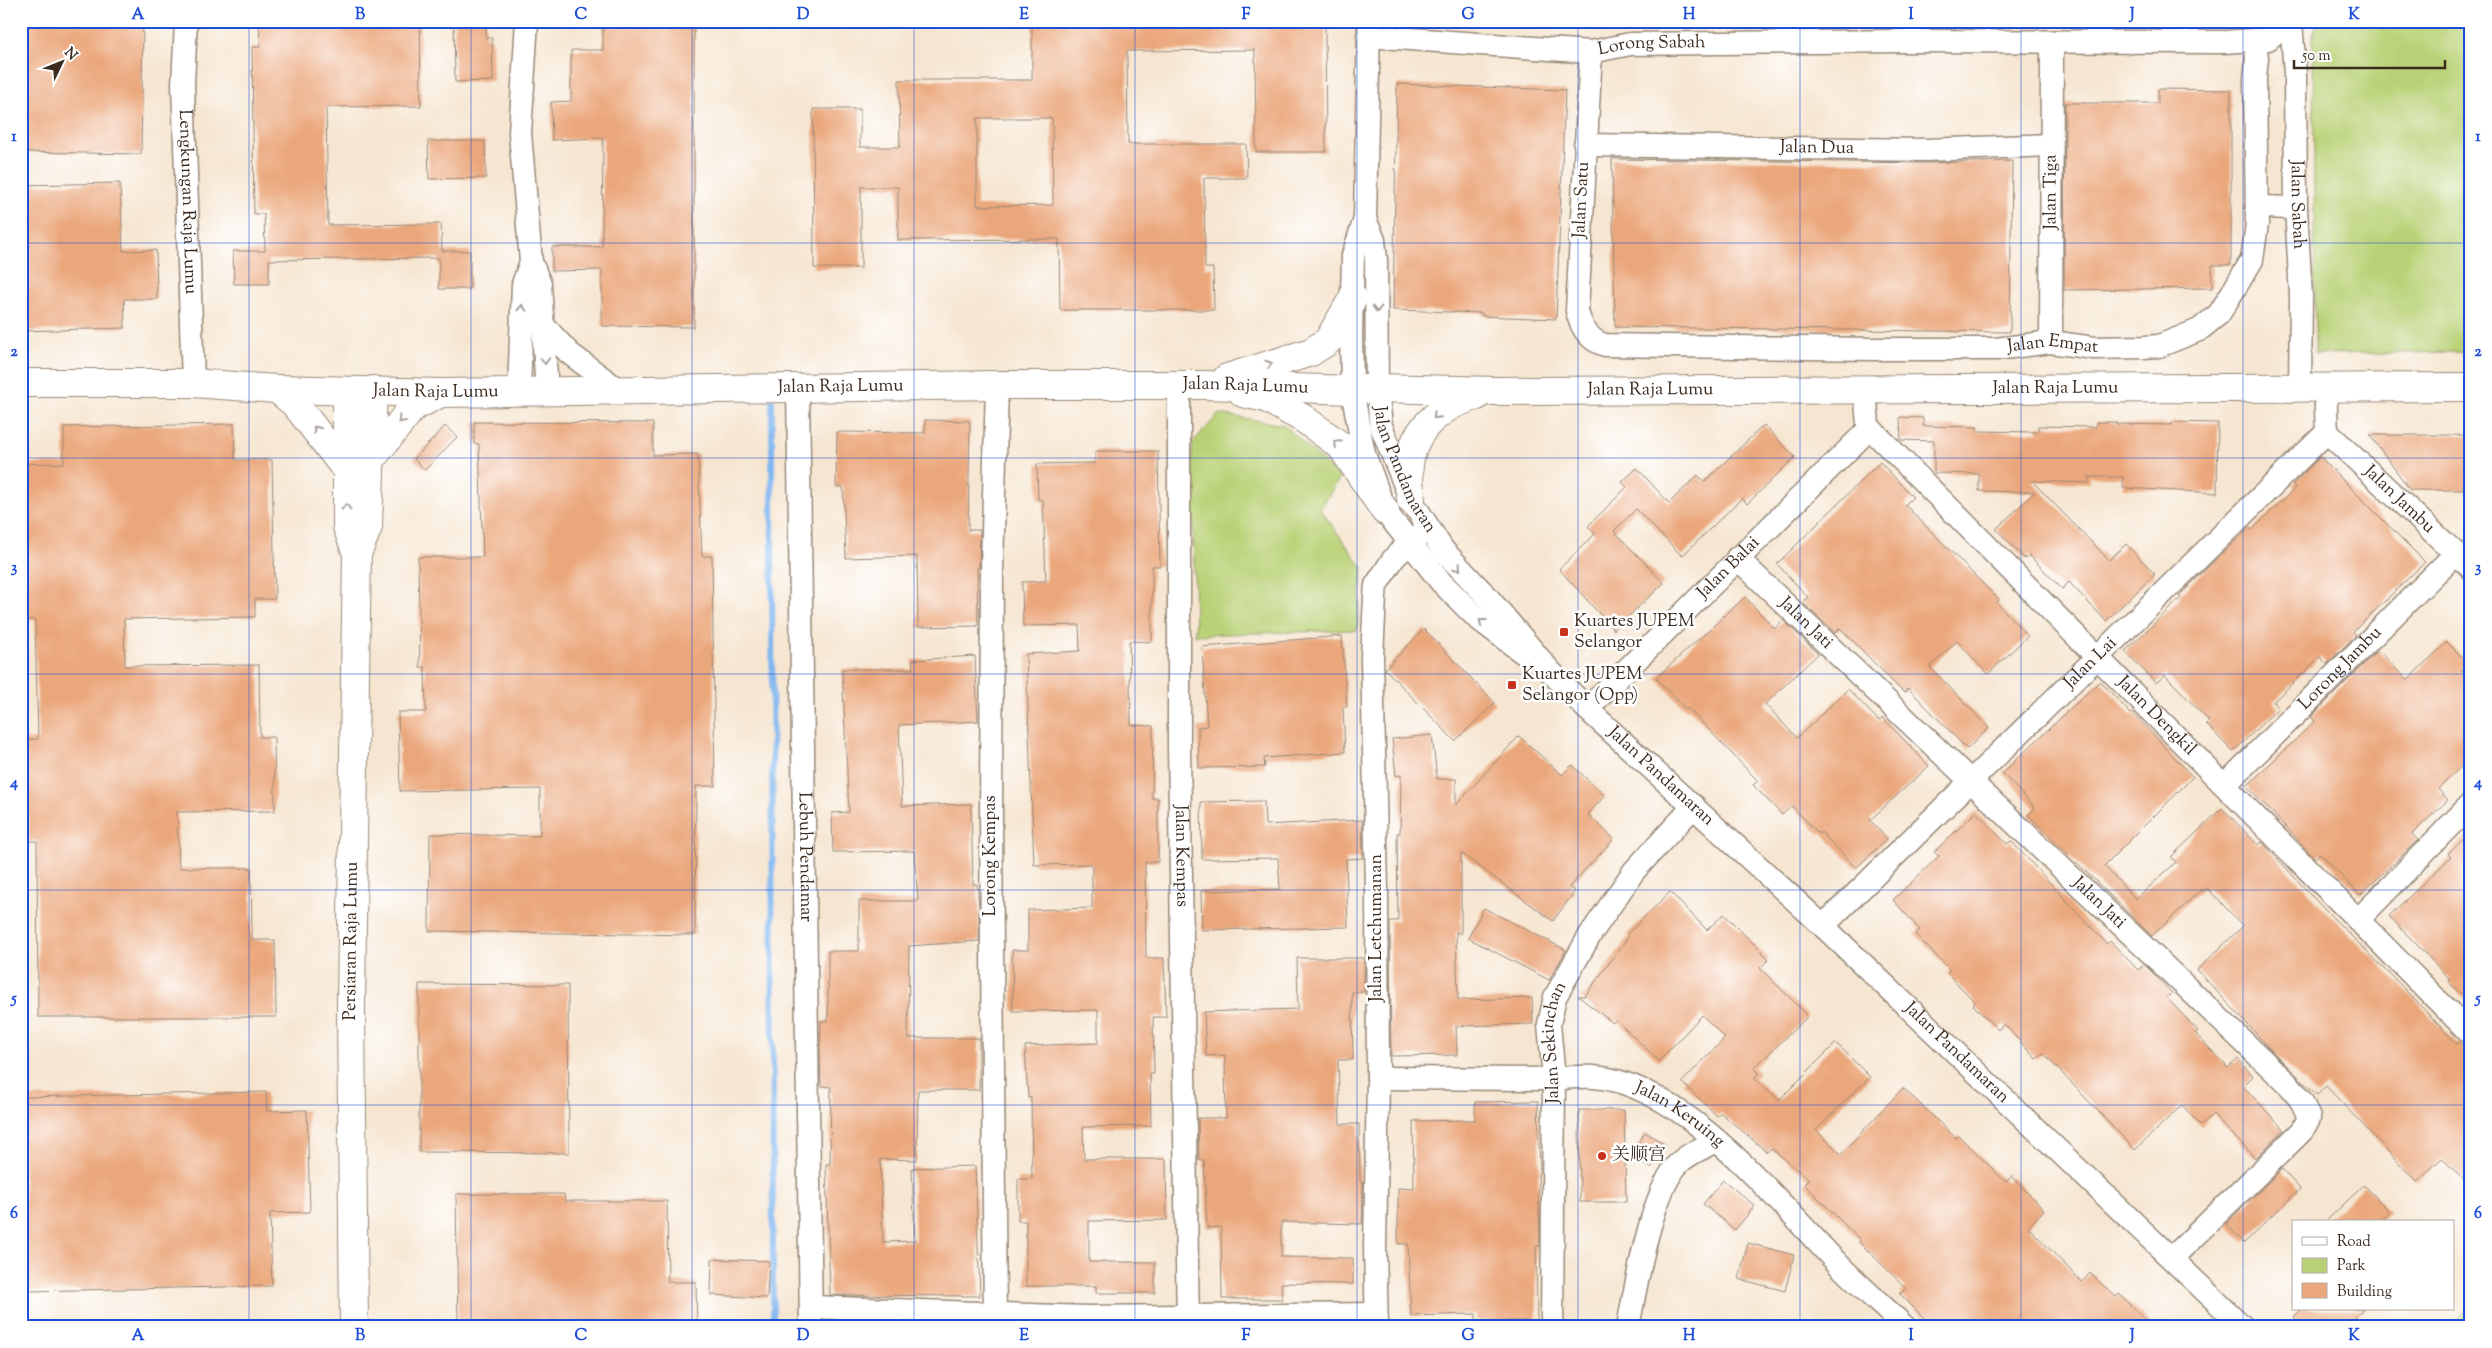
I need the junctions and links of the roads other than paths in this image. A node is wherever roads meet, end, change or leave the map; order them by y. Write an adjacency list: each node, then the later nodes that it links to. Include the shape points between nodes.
1 (186, 21): 19 (street, Lengkungan Raja Lumu, via 183,85)
2 (527, 21): 13 (street, via 520,133)
3 (2290, 21): 5 (street, Lorong Sabah, via 2268,39); 11 (street, Jalan Sabah, via 2295,73)
4 (1369, 29): 7 (street, Lorong Sabah); 12 (street, Jalan Pandamaran)
5 (2255, 40): 6 (street, Lorong Sabah); 10 (street, Jalan Empat)
6 (2052, 43): 7 (street, Lorong Sabah, via 1630,44); 9 (street, Jalan Tiga)
7 (1591, 52): 8 (street, Jalan Satu)
8 (1585, 145): 9 (street, Jalan Dua, via 1926,150); 16 (street, Jalan Satu, via 1577,311 1581,326)
9 (2051, 145): 17 (street, Jalan Tiga)
10 (2257, 207): 11 (street); 17 (street, Jalan Empat, via 2252,260 2219,314 2200,330 2159,346 2094,348)
11 (2296, 208): 23 (street, Jalan Sabah, via 2301,296)
12 (1365, 219): 14 (street, via 1353,255); 27 (street, Jalan Pandamaran, one-way to 27, via 1374,240 1376,260)
13 (531, 262): 15 (street, via 540,284); 30 (street, one-way to 13, via 523,284)
14 (1354, 298): 22 (street, one-way to 14, via 1311,352 1328,341); 27 (street, via 1351,335)
15 (543, 325): 31 (street, via 569,353); 33 (street, one-way to 33)
16 (1595, 342): 17 (street, Jalan Empat, via 1605,345 1872,350 1996,349)
17 (2051, 342)
18 (21, 383): 19 (street, Jalan Raja Lumu)
19 (193, 383): 26 (street, Jalan Raja Lumu)
20 (996, 385): 21 (street, Jalan Raja Lumu); 25 (street, Jalan Raja Lumu); 57 (street, Lorong Kempas, via 991,774 992,1176)
21 (1179, 385): 22 (street, Jalan Raja Lumu); 58 (street, Jalan Kempas, via 1179,747)
22 (1206, 385): 27 (street, Jalan Raja Lumu); 39 (street, one-way to 22, via 1341,446 1325,434 1266,398)
23 (2312, 387): 24 (street, Jalan Raja Lumu); 28 (street, Jalan Raja Lumu); 36 (street)
24 (2471, 387)
25 (798, 388): 31 (street, Jalan Raja Lumu); 56 (street, Lebuh Pendamar)
26 (277, 389): 29 (street, Jalan Raja Lumu); 37 (street, one-way to 26)
27 (1364, 389): 32 (street, Jalan Raja Lumu); 38 (street, Jalan Pandamaran); 39 (street, via 1364,454)
28 (1864, 389): 32 (street, Jalan Raja Lumu); 35 (street)
29 (360, 391): 34 (street, Jalan Raja Lumu); 37 (street, Persiaran Raja Lumu)
30 (519, 391): 33 (street, Jalan Raja Lumu); 34 (street, Jalan Raja Lumu)
31 (620, 391): 33 (street, Jalan Raja Lumu)
32 (1496, 391): 38 (street, one-way to 38, via 1463,399 1444,408 1429,422 1419,436 1409,465)
33 (547, 392)
34 (441, 393): 37 (street, one-way to 37, via 412,407)
35 (1870, 428): 41 (street, Jalan Balai); 43 (street, Jalan Dengkil)
36 (2327, 432): 42 (street, Jalan Jambu); 43 (street, Jalan Lai)
37 (357, 465): 60 (street, Persiaran Raja Lumu, via 346,526 357,554 351,1008)
38 (1411, 500): 40 (street, Jalan Pandamaran)
39 (1385, 511): 40 (street)
40 (1419, 536): 44 (street, Jalan Pandamaran, via 1449,557); 52 (street, Jalan Letchumanan, via 1394,558 1376,585 1372,657)
41 (1737, 558): 44 (street, Jalan Balai); 45 (street, Jalan Jati)
42 (2463, 561): 46 (street, Lorong Jambu)
43 (2098, 657): 45 (street, Jalan Lai); 46 (street, Jalan Dengkil)
44 (1587, 709): 48 (street, Jalan Pandamaran)
45 (1971, 781): 50 (street, Jalan Lai); 55 (street, Jalan Jati, via 2302,1102 2308,1118 2302,1131)
46 (2225, 785): 49 (street, Jalan Dengkil)
47 (2471, 804): 49 (street)
48 (1694, 806): 50 (street, Jalan Pandamaran); 53 (street, Jalan Sekinchan, via 1634,871 1590,935 1555,997 1549,1024)
49 (2358, 920): 51 (street, Jalan Dengkil)
50 (1823, 926): 55 (street, Jalan Pandamaran)
51 (2471, 1034)
52 (1378, 1078): 53 (street, Jalan Keruing); 59 (street, Jalan Letchumanan)
53 (1554, 1079): 54 (street, Jalan Keruing, via 1594,1077 1626,1085 1680,1110); 61 (street, Jalan Sekinchan)
54 (1717, 1141): 62 (street, via 1680,1162 1668,1181 1647,1234); 63 (street, Jalan Keruing)
55 (2172, 1258): 64 (street, Jalan Pandamaran)
56 (811, 1317): 57 (street)
57 (996, 1320): 58 (street, via 1086,1317)
58 (1188, 1321): 59 (street)
59 (1377, 1321)
60 (354, 1327)
61 (1552, 1327)
62 (1628, 1327)
63 (1905, 1327)
64 (2243, 1327)

